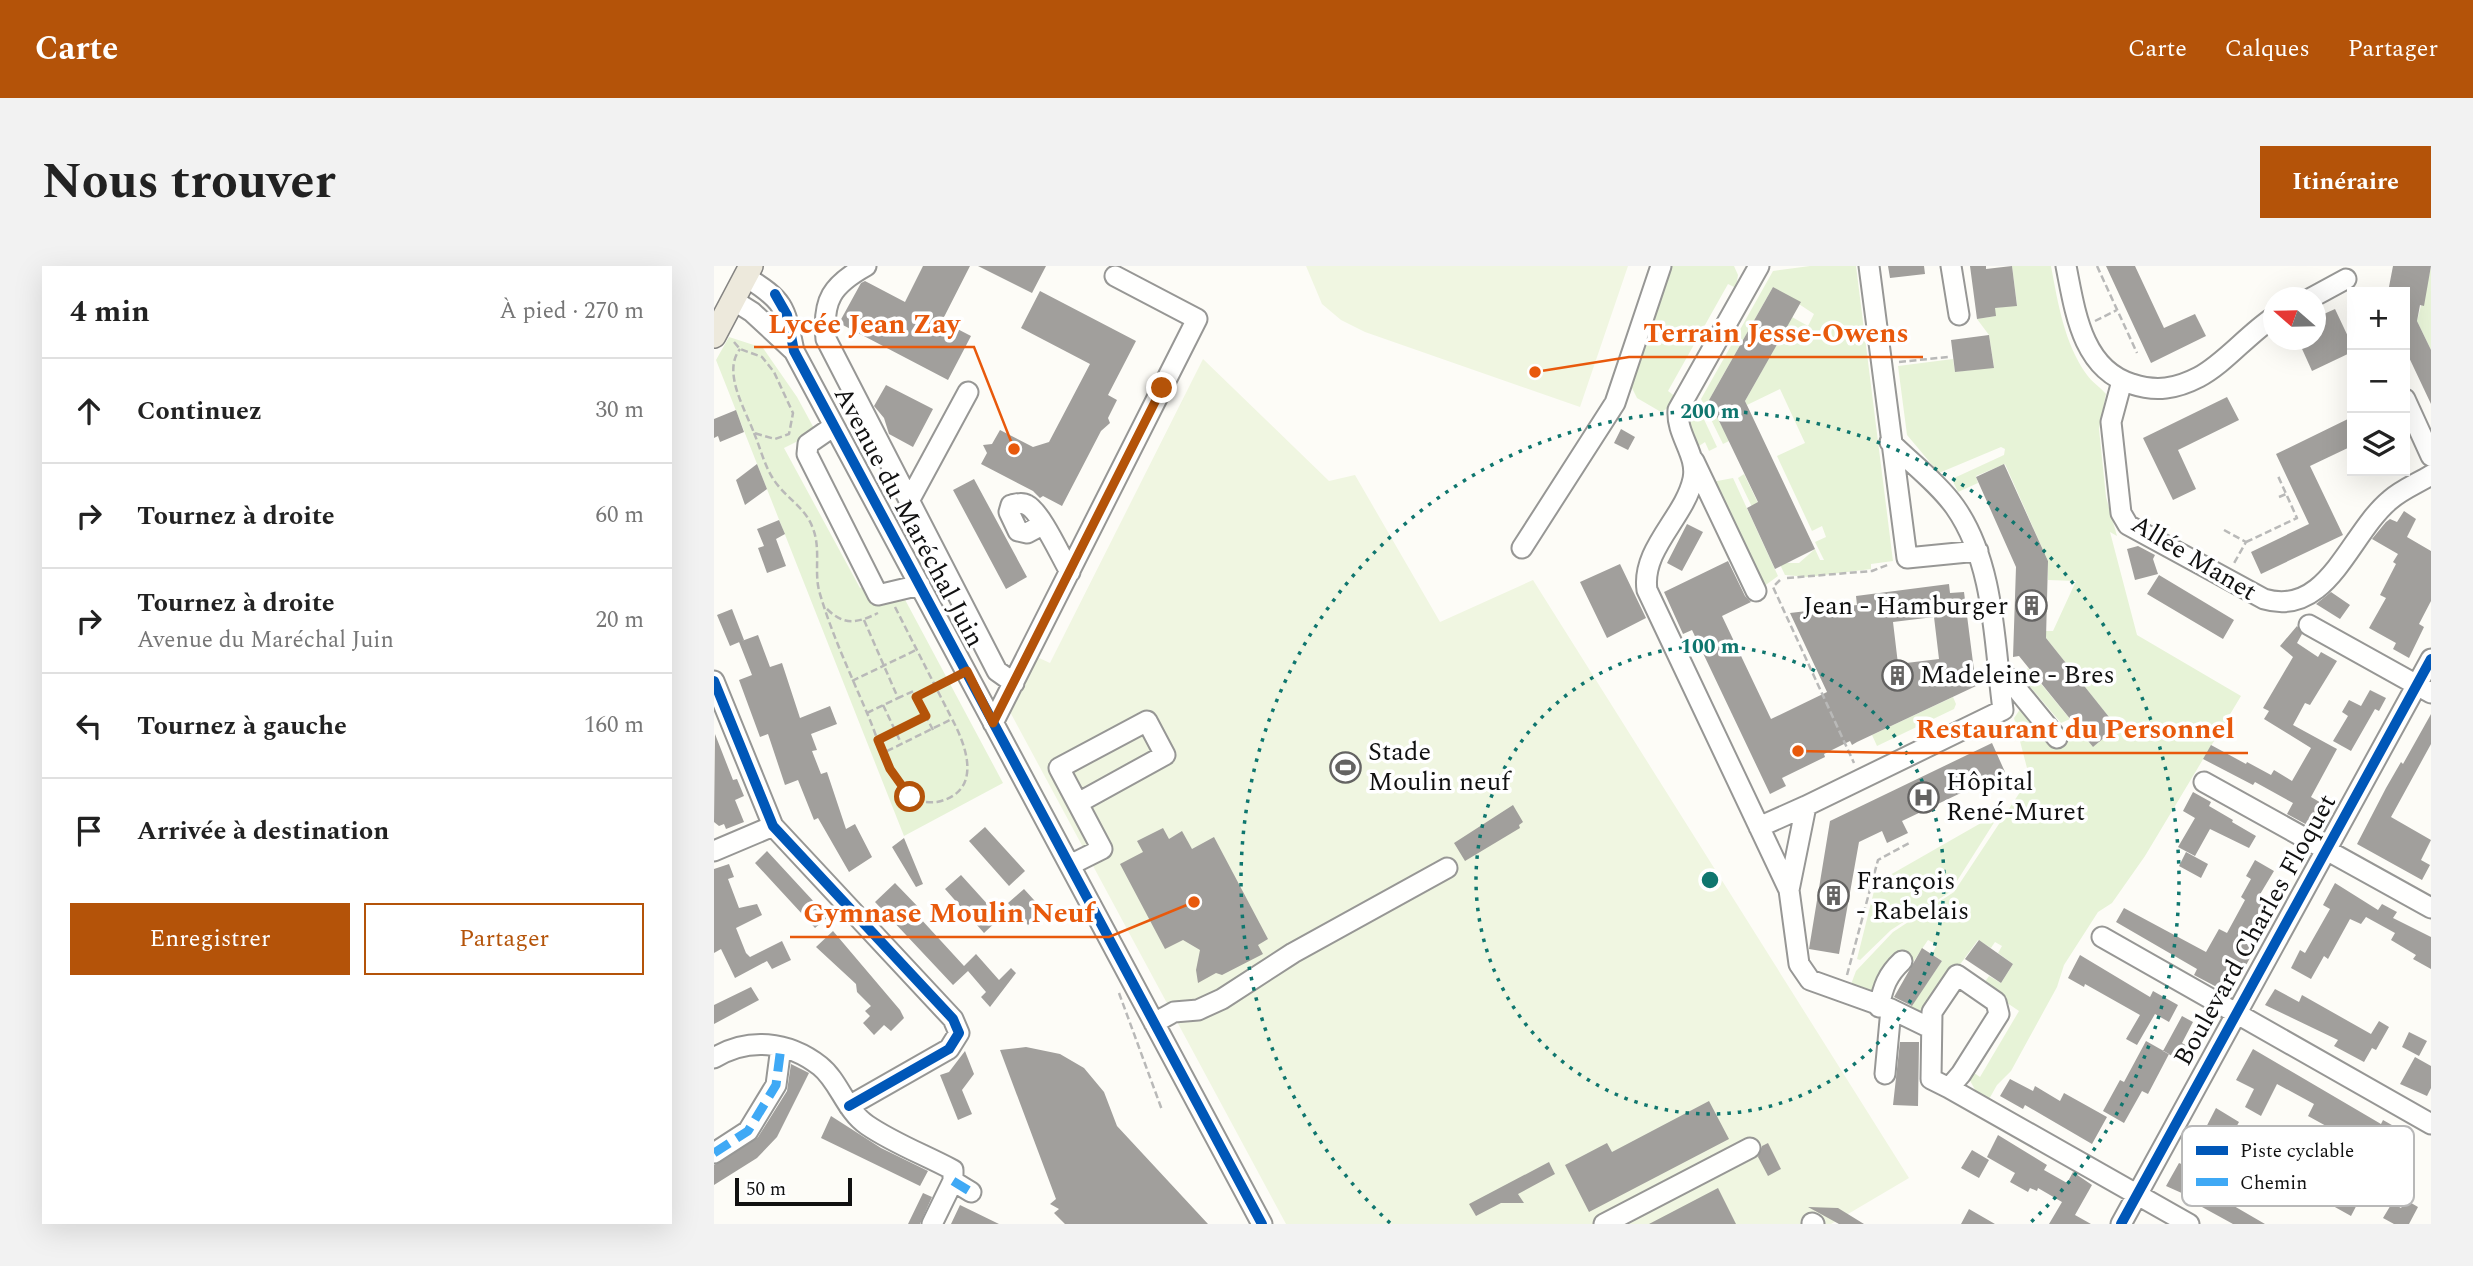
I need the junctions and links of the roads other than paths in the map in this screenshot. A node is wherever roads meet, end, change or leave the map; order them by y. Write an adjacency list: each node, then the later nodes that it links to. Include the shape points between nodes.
1 (866, 266): 24 (street, via 845,278 828,299 826,339)
2 (1661, 266): 26 (street, via 1615,403)
3 (1759, 266): 22 (street, via 1678,410 1678,426)
4 (1869, 266): 20 (street)
5 (1951, 266): 12 (street)
6 (2066, 266): 16 (street, via 2081,328 2094,358 2108,375)
7 (748, 271): 11 (main road); 15 (street, via 775,295 787,315)
8 (1115, 276): 28 (street, via 1197,319)
9 (2346, 279): 10 (street)
10 (2326, 290)
11 (733, 300): 14 (main road); 15 (street)
12 (1959, 315)
13 (2263, 325): 16 (street, via 2200,376 2151,390)
14 (714, 336)
15 (794, 351): 19 (street, Avenue du Maréchal Juin)
16 (2122, 381): 23 (street, Allée Manet, via 2111,422 2121,513 2128,525 2225,580 2283,605 2304,600 2330,576 2390,500)
17 (968, 392): 24 (street)
18 (2410, 410): 21 (street)
19 (834, 426): 29 (street, Avenue du Maréchal Juin); 29 (street, via 808,444 807,454 878,595)
20 (1890, 442): 27 (street, via 1954,507); 27 (street, via 1907,558)
21 (2431, 456)
22 (1691, 457): 30 (street); 43 (street, via 1693,478 1648,566 1647,590)
23 (2431, 475)
24 (909, 501): 35 (street, via 997,671)
25 (1042, 525): 28 (street)
26 (1522, 548)
27 (1978, 551): 33 (street)
28 (1070, 572): 35 (street)
29 (920, 585): 37 (street, Avenue du Maréchal Juin)
30 (1756, 591)
31 (2309, 625): 36 (street)
32 (2431, 659): 36 (street, Boulevard Charles Floquet)
33 (1998, 673): 38 (street, via 2007,677); 41 (street, via 2003,710)
34 (714, 681): 42 (street)
35 (1014, 683): 37 (street)
36 (2424, 689): 44 (street, Boulevard Charles Floquet)
37 (993, 723): 46 (street, Avenue du Maréchal Juin)
38 (2057, 738)
39 (2204, 782): 44 (street)
40 (1078, 803): 40 (street, via 1059,768 1147,720 1165,755); 46 (street, via 1102,849)
41 (1806, 806): 43 (street); 48 (street)
42 (773, 826): 45 (street); 60 (street, via 953,1019 959,1033 949,1049)
43 (1759, 827): 48 (street)
44 (2325, 848): 49 (street); 53 (street, Boulevard Charles Floquet)
45 (714, 851)
46 (1070, 865): 54 (street, Avenue du Maréchal Juin)
47 (1447, 868): 54 (street, via 1293,953 1222,999 1198,1010 1174,1012)
48 (1789, 890): 52 (street, via 1799,964 1811,980)
49 (2431, 908)
50 (2102, 937): 53 (street)
51 (1902, 961): 52 (street, via 1886,979)
52 (1885, 1008): 55 (street); 58 (street)
53 (2236, 1015): 61 (street); 66 (street, Boulevard Charles Floquet)
54 (1154, 1023): 68 (street, Avenue du Maréchal Juin)
55 (1930, 1028): 59 (street, via 1931,1079); 59 (street, via 1932,1012 1957,975 1996,1002 1999,1014)
56 (781, 1046): 57 (street, via 753,1043); 60 (street, via 820,1066); 63 (street, via 776,1085 748,1131)
57 (714, 1058)
58 (1885, 1073)
59 (1949, 1088): 66 (street)
60 (849, 1106): 64 (street, via 865,1124 953,1170)
61 (2431, 1124)
62 (1750, 1147): 69 (street)
63 (714, 1153)
64 (953, 1181): 65 (street); 67 (street)
65 (971, 1192)
66 (2136, 1193): 70 (street, Boulevard Charles Floquet); 71 (street)
67 (932, 1224)
68 (1262, 1224)
69 (1604, 1224)
70 (2121, 1224)
71 (2189, 1224)

